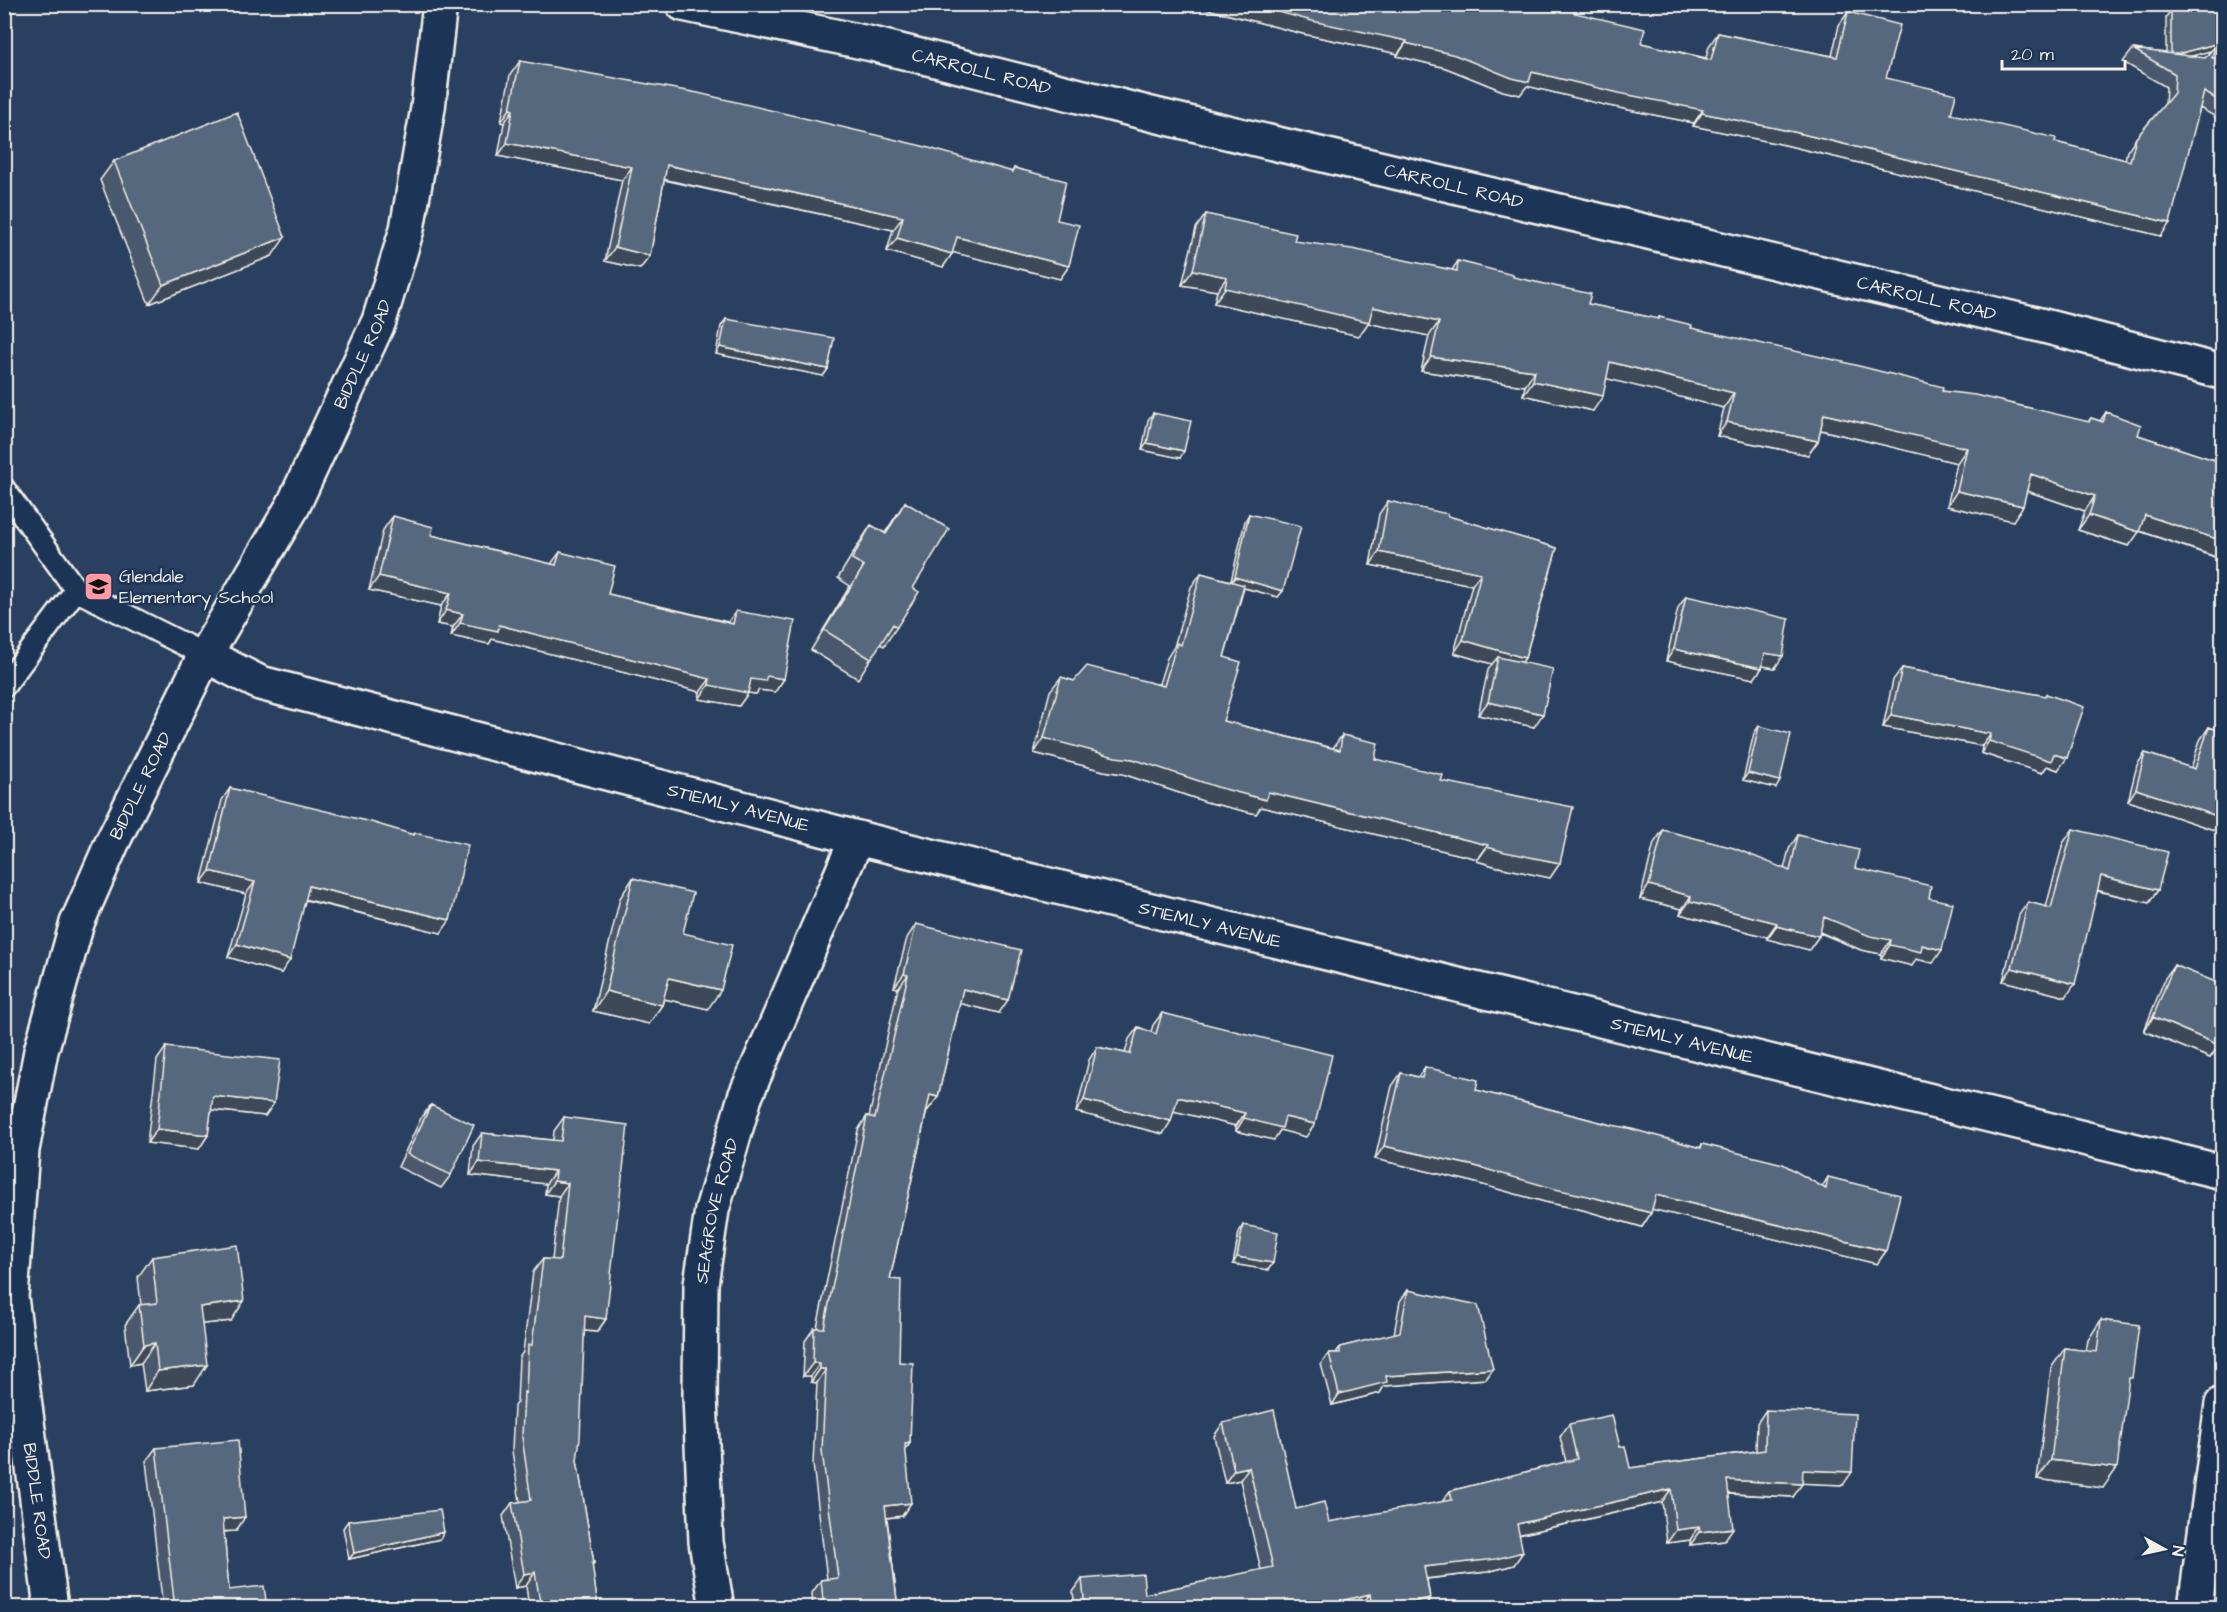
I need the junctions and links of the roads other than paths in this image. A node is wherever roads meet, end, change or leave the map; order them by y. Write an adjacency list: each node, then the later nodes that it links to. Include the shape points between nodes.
1 (440, 4): 6 (street, BIDDLE ROAD, via 428,108 407,229 380,321 293,506)
2 (683, 4): 3 (street, CARROLL ROAD, via 872,44)
3 (2223, 372)
4 (4, 489): 5 (lane)
5 (76, 590): 6 (lane); 7 (lane)
6 (206, 655): 8 (street, STIEMLY AVENUE, via 260,683); 11 (street, BIDDLE ROAD, via 76,923 41,1051 22,1150 11,1298)
7 (4, 686)
8 (857, 838): 9 (street, STIEMLY AVENUE); 12 (street, SEAGROVE ROAD, via 745,1097 712,1210 701,1284 700,1396 706,1542)
9 (2223, 1172)
10 (2223, 1404): 13 (street)
11 (51, 1608)
12 (717, 1608)
13 (2195, 1608)

